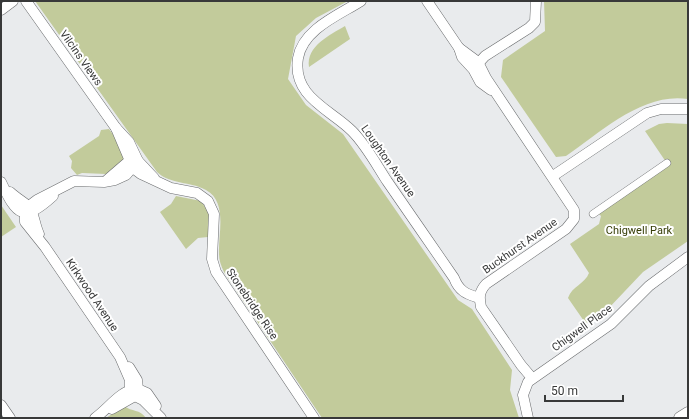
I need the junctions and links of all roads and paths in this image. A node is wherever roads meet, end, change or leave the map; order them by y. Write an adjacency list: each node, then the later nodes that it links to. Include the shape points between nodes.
1 (13, 1): 6 (street)
2 (26, 1): 10 (street, Vilcins Views, via 116,128 129,142)
3 (361, 1): 16 (street, Loughton Avenue, via 320,27 305,41 298,59 299,78 307,94 352,131 361,142 454,278)
4 (427, 1): 7 (street, Buckhurst Avenue, via 459,48 462,57)
5 (536, 1): 7 (street, via 534,22 529,28 485,56)
6 (1, 10)
7 (478, 66): 11 (street, Buckhurst Avenue, via 480,82 497,93)
8 (688, 109): 11 (street, via 661,109 647,113)
9 (667, 163): 14 (street)
10 (133, 164): 13 (street, via 115,180 74,181); 25 (street, Stonebridge Rise, via 171,188 197,193 208,201 214,214 212,259 216,272)
11 (553, 176): 16 (street, Buckhurst Avenue, via 573,205 575,214 572,223 486,284)
12 (1, 182): 13 (street, via 16,209)
13 (29, 210): 18 (street, Kirkwood Avenue, via 45,247 120,357)
14 (593, 214)
15 (688, 257): 17 (street, Chigwell Place, via 654,281 611,324)
16 (480, 295): 17 (street, via 481,307)
17 (532, 378): 21 (street, Chigwell Place, via 523,391)
18 (135, 392): 22 (street); 24 (street, via 147,393)
19 (1, 405): 23 (street)
20 (688, 413): 26 (street)
21 (528, 415)
22 (98, 416)
23 (10, 418)
24 (161, 418)
25 (314, 418)
26 (680, 418)

